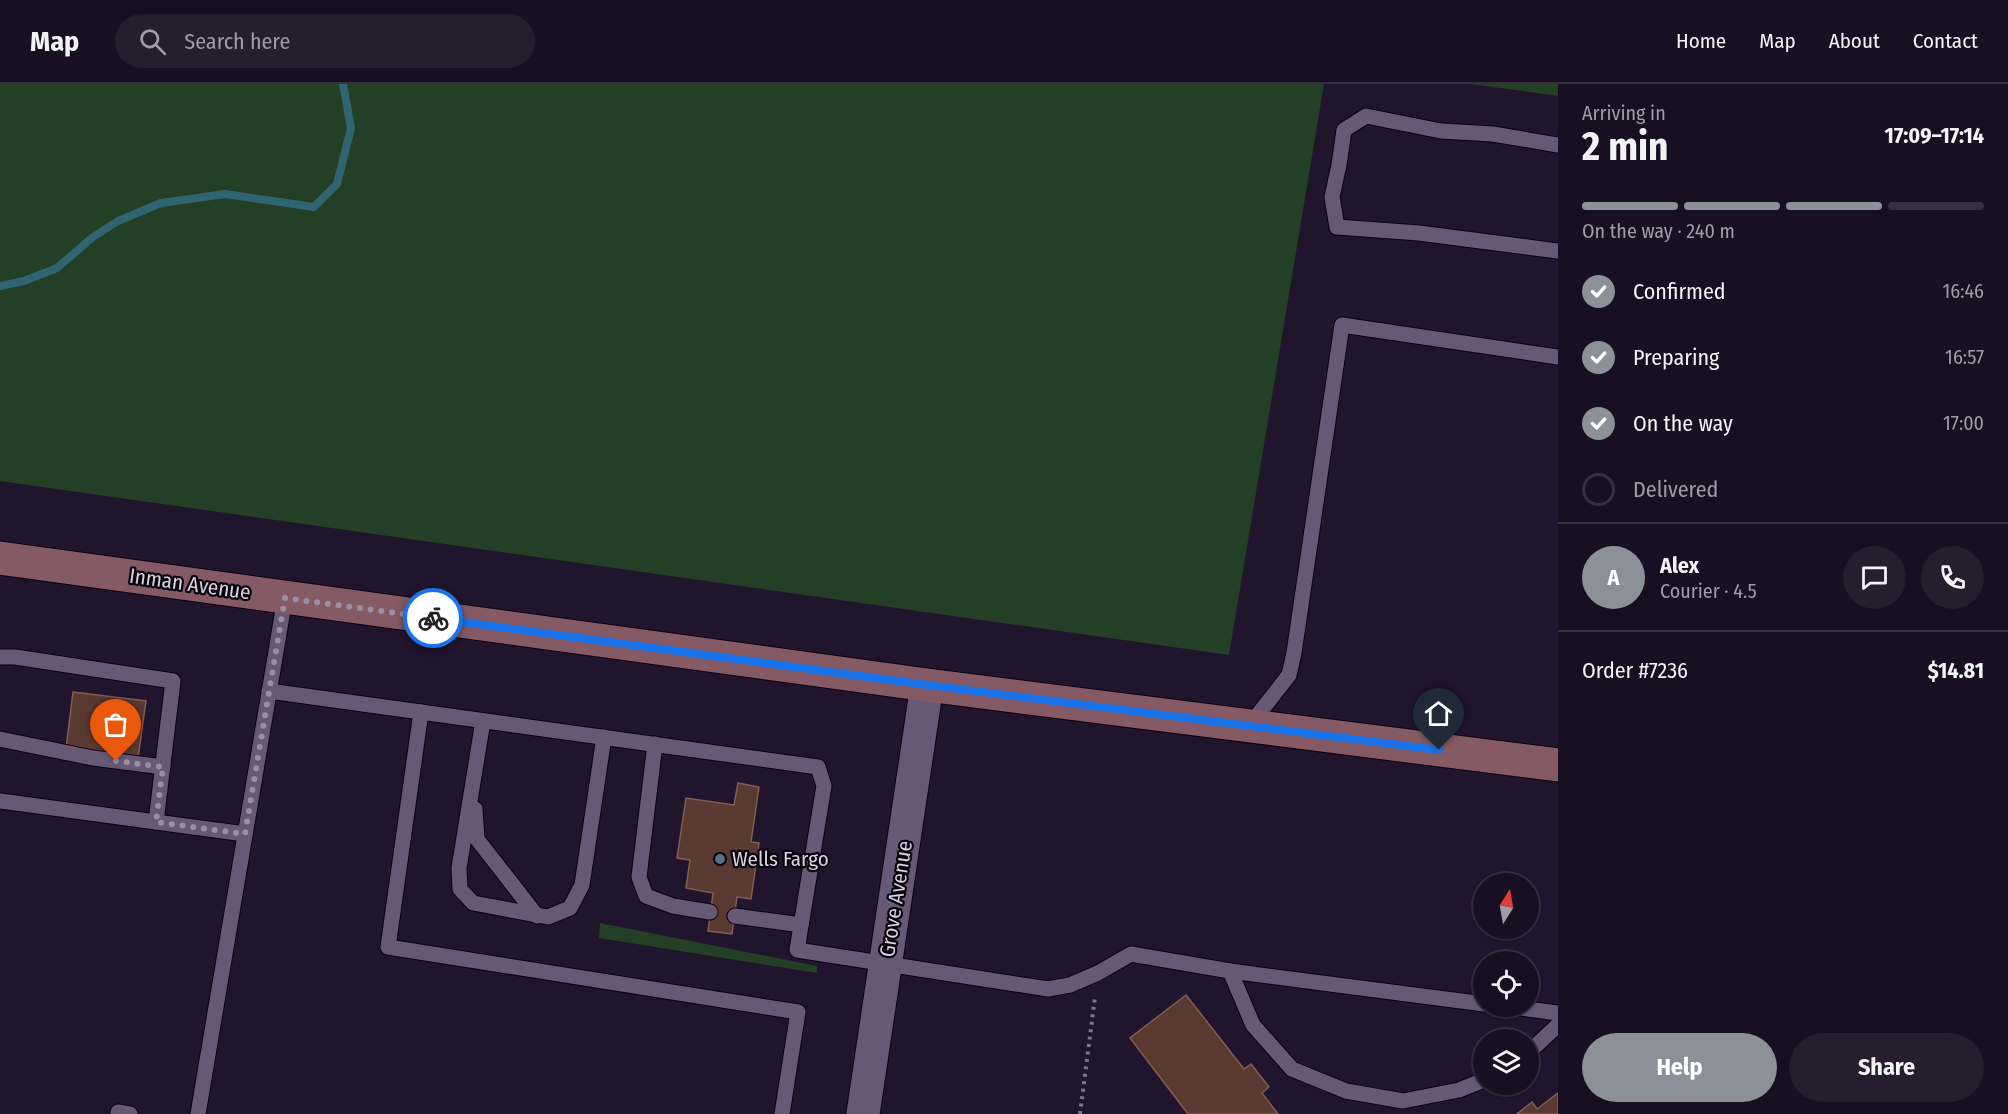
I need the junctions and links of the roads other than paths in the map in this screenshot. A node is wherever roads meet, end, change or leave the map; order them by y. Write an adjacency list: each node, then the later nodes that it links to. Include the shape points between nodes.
1 (1558, 145): 2 (lane, via 1366,116 1344,130 1332,197 1337,227)
2 (1558, 252)
3 (1558, 357): 11 (lane, via 1342,325 1289,675)
4 (0, 558): 5 (main road, Inman Avenue)
5 (285, 598): 7 (main road, Inman Avenue); 8 (lane)
6 (7, 657): 16 (lane, via 173,681)
7 (927, 685): 11 (main road, Inman Avenue); 25 (street, Grove Avenue)
8 (269, 691): 9 (lane); 20 (lane)
9 (421, 712): 10 (lane); 36 (lane, via 388,947 798,1012)
10 (483, 721): 12 (lane); 17 (lane)
11 (1249, 726): 15 (main road, Inman Avenue)
12 (604, 737): 14 (lane); 22 (lane, via 582,885 570,908 548,917)
13 (0, 739): 16 (lane)
14 (655, 744): 21 (lane, via 639,877 646,896 673,906); 24 (lane, via 818,767 824,786)
15 (1558, 765)
16 (163, 767): 19 (lane)
17 (473, 782): 22 (lane, via 477,839); 22 (lane, via 459,868 460,889 473,903)
18 (0, 801): 19 (lane)
19 (156, 822): 20 (lane)
20 (245, 834): 35 (lane)
21 (710, 912)
22 (537, 916)
23 (735, 916): 24 (lane)
24 (801, 925): 25 (lane, via 797,950)
25 (886, 965): 26 (lane, via 1048,988 1070,985 1131,954); 37 (street, Grove Avenue)
26 (1230, 971): 27 (lane); 32 (lane, via 1253,1025 1292,1069 1346,1091 1403,1101)
27 (1473, 1003)
28 (1539, 1010): 29 (lane)
29 (1558, 1013)
30 (1558, 1025): 31 (lane)
31 (1539, 1043)
32 (1473, 1084)
33 (118, 1114): 34 (lane)
34 (130, 1114)
35 (198, 1114)
36 (782, 1114)
37 (863, 1114)

